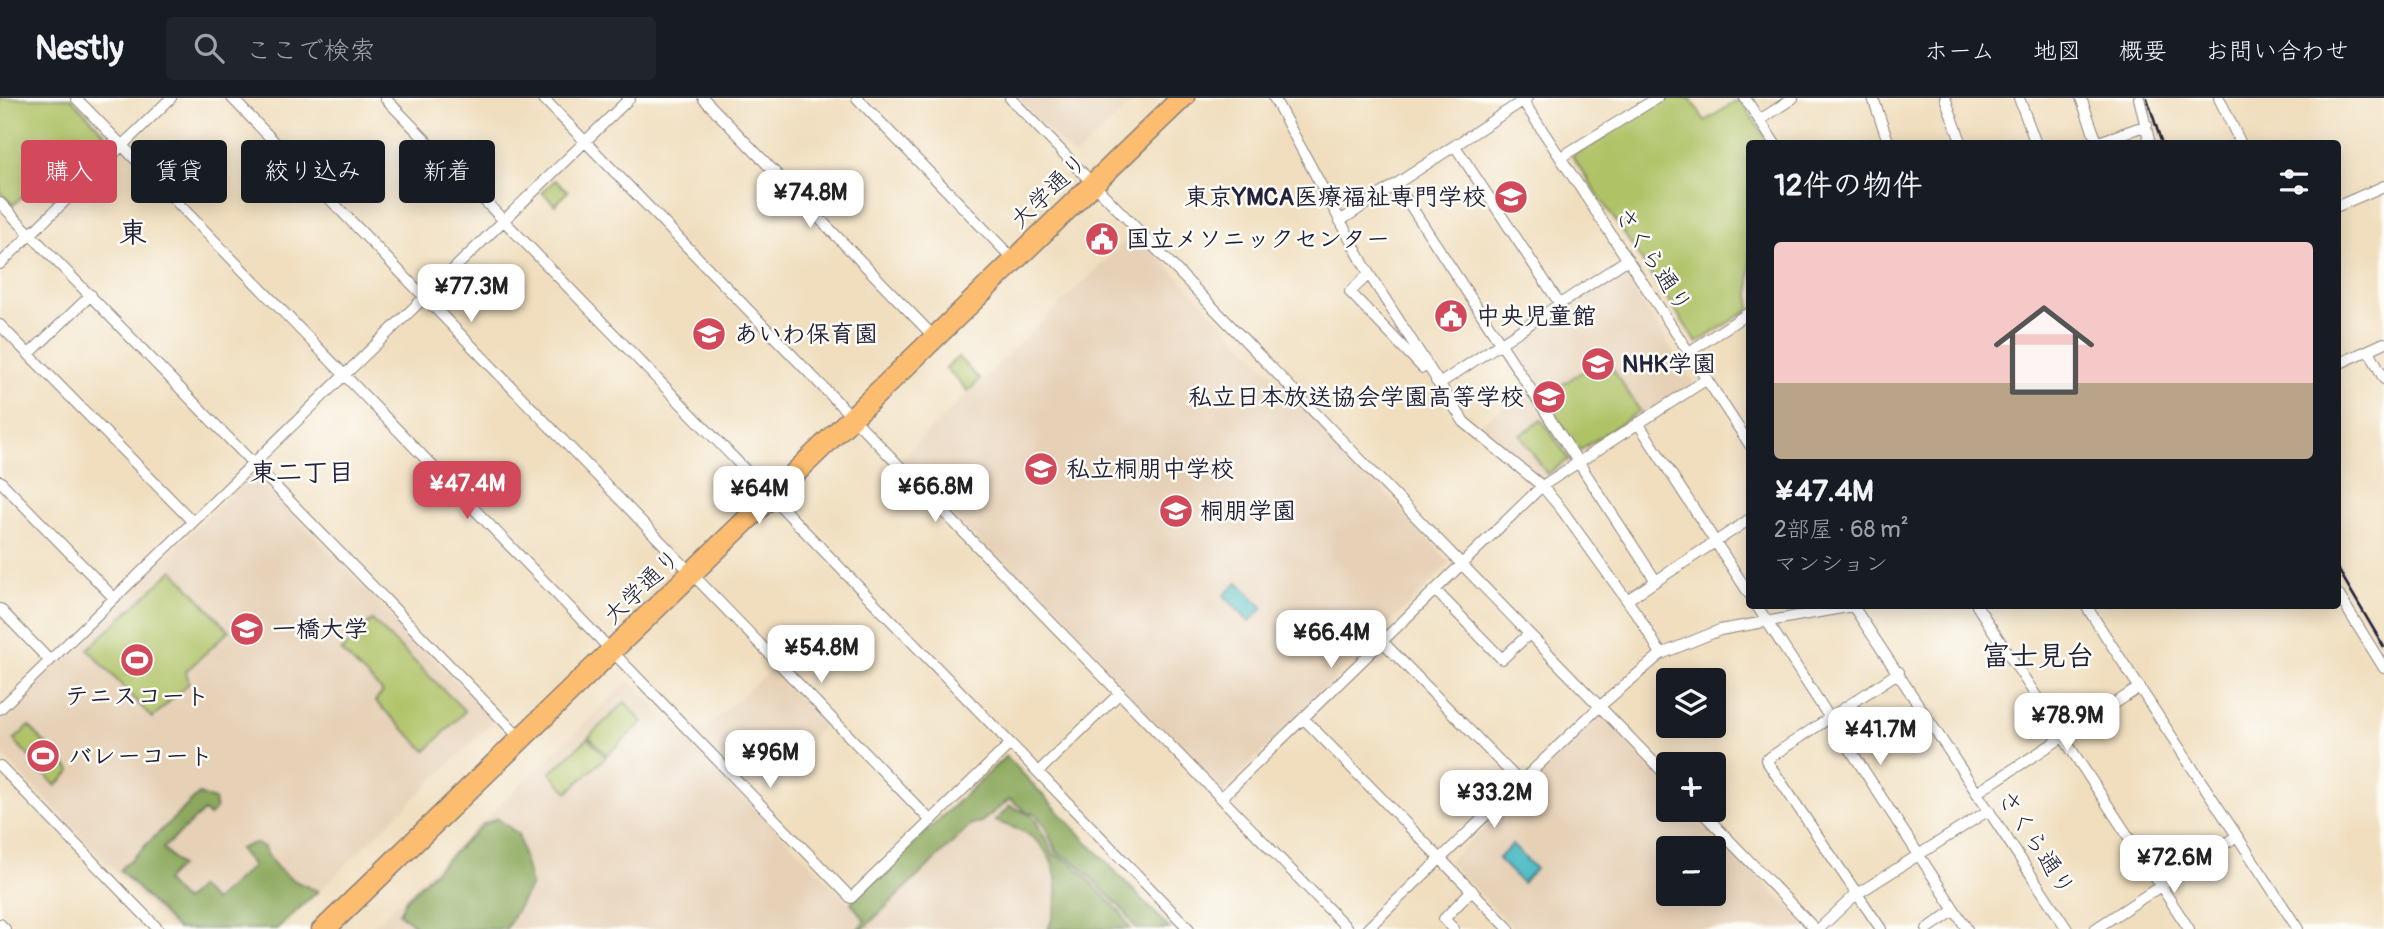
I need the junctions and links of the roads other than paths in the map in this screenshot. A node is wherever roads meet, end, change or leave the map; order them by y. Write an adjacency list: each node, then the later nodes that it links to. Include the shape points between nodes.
1 (76, 98): 34 (street)
2 (171, 98): 34 (street)
3 (232, 98): 50 (street)
4 (385, 98): 42 (street)
5 (542, 98): 33 (street)
6 (630, 98): 33 (street)
7 (703, 98): 54 (street)
8 (857, 98): 46 (street)
9 (1010, 98): 37 (street)
10 (1176, 98): 37 (main road, 大学通り)
11 (1188, 98): 37 (main road, 大学通り)
12 (1274, 98): 43 (street)
13 (1657, 98): 36 (street)
14 (1745, 98): 23 (street)
15 (1793, 98): 23 (street)
16 (1873, 98): 26 (street)
17 (1945, 98): 27 (street)
18 (2020, 98): 28 (street)
19 (2081, 98): 29 (street)
20 (2139, 98): 24 (street)
21 (2219, 98): 32 (street)
22 (1524, 99): 35 (street); 36 (street, さくら通り)
23 (1760, 120): 25 (street)
24 (2147, 125): 30 (street); 31 (street)
25 (1772, 140)
26 (1888, 140)
27 (1961, 140)
28 (2035, 140)
29 (2094, 140)
30 (2104, 140)
31 (2149, 140)
32 (2239, 140)
33 (584, 141): 42 (street); 65 (street)
34 (122, 145): 44 (street); 61 (street)
35 (1455, 146): 38 (street); 51 (street)
36 (1561, 158): 45 (street, さくら通り)
37 (1094, 185): 46 (main road, 大学通り); 76 (street)
38 (1398, 185): 43 (street); 56 (street)
39 (2384, 186): 41 (street)
40 (0, 203): 44 (street)
41 (2341, 205)
42 (504, 221): 50 (street); 72 (street)
43 (1340, 221): 48 (street)
44 (31, 234): 47 (street); 49 (street)
45 (1628, 259): 51 (street); 58 (street, さくら通り)
46 (1015, 260): 54 (main road, 大学通り)
47 (0, 264)
48 (1369, 274): 64 (street); 64 (street, via 1350,292)
49 (91, 295): 59 (street); 69 (street)
50 (424, 298): 61 (street); 77 (street)
51 (1560, 304): 56 (street)
52 (1746, 315): 58 (street)
53 (0, 325): 59 (street)
54 (936, 338): 65 (main road, 大学通り)
55 (2384, 343): 57 (street)
56 (1501, 344): 64 (street); 68 (street)
57 (2368, 351): 60 (street); 63 (street)
58 (1689, 352): 62 (street, さくら通り)
59 (29, 354): 73 (street)
60 (2341, 363)
61 (345, 374): 69 (street); 93 (street)
62 (1707, 379): 66 (street); 67 (street, さくら通り)
63 (2384, 379)
64 (1439, 384): 71 (street, via 1464,422)
65 (853, 417): 72 (main road, 大学通り); 99 (street)
66 (1638, 423): 68 (street); 75 (street)
67 (1746, 439)
68 (1578, 462): 71 (street); 78 (street)
69 (253, 464): 73 (street); 105 (street)
70 (0, 481): 81 (street)
71 (1542, 486): 76 (street); 83 (street)
72 (772, 497): 77 (main road, 大学通り); 106 (street)
73 (192, 521): 81 (street)
74 (1746, 522): 75 (street)
75 (1716, 541): 78 (street); 79 (street)
76 (1462, 565): 80 (street); 91 (street)
77 (693, 574): 93 (main road, 大学通り); 114 (street)
78 (1656, 581): 83 (street)
79 (1746, 589)
80 (1435, 590): 91 (street, via 1502,659); 92 (street)
81 (114, 598): 95 (street)
82 (2341, 599): 96 (street)
83 (1627, 600): 94 (street)
84 (0, 609): 95 (street)
85 (1759, 609): 90 (street)
86 (1836, 609): 90 (street)
87 (1855, 609): 97 (street, さくら通り)
88 (1979, 609): 104 (street)
89 (2088, 609): 98 (street)
90 (1767, 621): 94 (street, via 1699,636); 103 (street)
91 (1529, 634): 100 (street)
92 (1382, 641): 102 (street); 110 (street)
93 (613, 651): 105 (main road, 大学通り); 114 (street, via 851,898)
94 (1661, 654): 100 (street)
95 (49, 660): 101 (street)
96 (2384, 668)
97 (1899, 672): 103 (street); 111 (street, さくら通り)
98 (2140, 687): 104 (street); 116 (street)
99 (1120, 693): 109 (street); 112 (street)
100 (1599, 707): 107 (street); 110 (street)
101 (0, 709)
102 (1303, 718): 112 (street); 118 (street)
103 (1829, 718): 117 (street); 121 (street, via 1766,760)
104 (2063, 737): 111 (street); 119 (street)
105 (521, 739): 126 (main road, 大学通り); 127 (main road, 大学通り)
106 (1010, 744): 109 (street); 114 (street)
107 (1656, 765)
108 (0, 766): 125 (street)
109 (1038, 772): 128 (street)
110 (1521, 783): 118 (street)
111 (1978, 792): 113 (street, さくら通り)
112 (1221, 798): 129 (street)
113 (1989, 810): 117 (street); 137 (street, さくら通り)
114 (931, 821)
115 (1712, 822): 133 (street)
116 (2236, 835): 119 (street); 140 (street)
117 (1920, 856): 121 (street); 122 (street)
118 (1441, 859): 120 (street); 130 (street)
119 (2160, 886): 138 (street); 139 (street)
120 (1472, 890): 131 (street, via 1444,919); 132 (street)
121 (1858, 894): 133 (street); 134 (street)
122 (1955, 910): 135 (street); 136 (street)
123 (0, 924): 124 (street)
124 (5, 929)
125 (158, 929)
126 (318, 929)
127 (331, 929)
128 (1189, 929)
129 (1348, 929)
130 (1367, 929)
131 (1454, 929)
132 (1509, 929)
133 (1817, 929)
134 (1881, 929)
135 (1927, 929)
136 (1967, 929)
137 (2067, 929)
138 (2095, 929)
139 (2189, 929)
140 (2298, 929)

